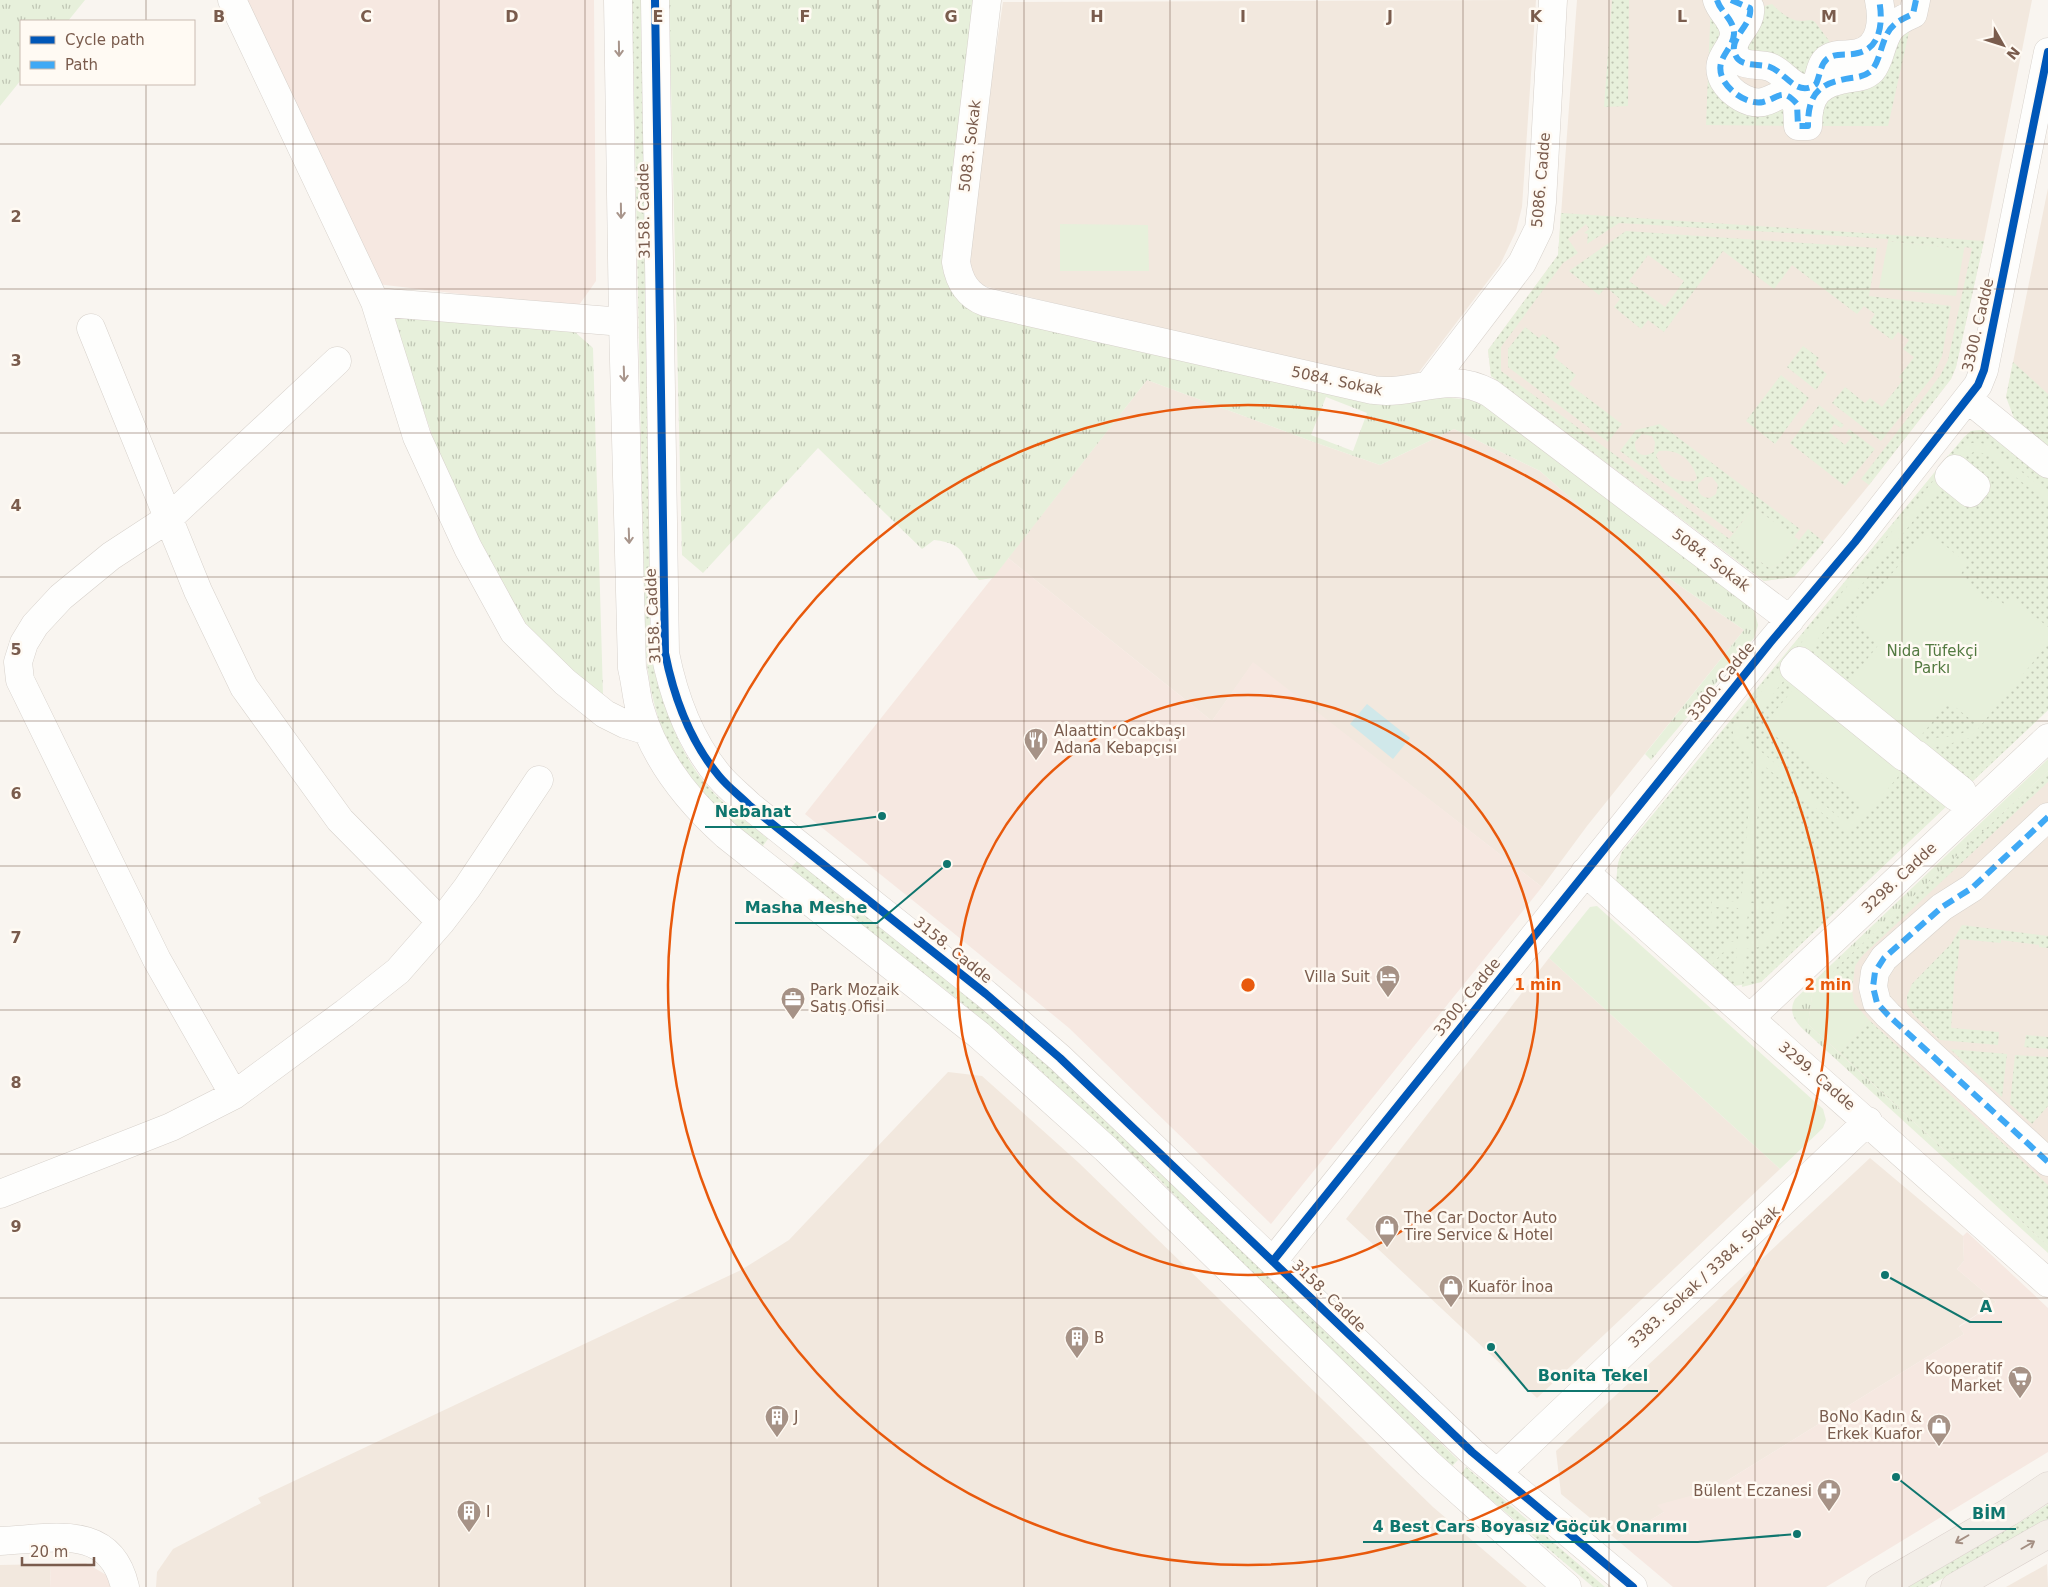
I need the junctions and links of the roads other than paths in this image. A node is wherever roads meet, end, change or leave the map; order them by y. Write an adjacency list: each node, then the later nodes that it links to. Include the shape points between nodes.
1 (232, 0): 12 (street)
2 (618, 0): 13 (street, 3158. Cadde, one-way to 13)
3 (655, 0): 25 (street, 3158. Cadde, via 665,653 684,720 700,750 720,778 750,806)
4 (987, 0): 11 (street, 5083. Sokak, via 956,262 958,276)
5 (1553, 0): 16 (street, 5086. Cadde, via 1539,228 1522,263)
6 (1717, 0): 9 (street, via 1734,31 1721,62 1723,80 1750,102 1764,101 1776,95 1788,96 1797,104 1798,126 1808,126 1811,99 1825,85 1861,77 1871,71 1889,29 1913,14)
7 (1731, 0): 8 (street, via 1750,8 1748,22 1734,46 1738,59 1747,64 1769,67 1797,87 1807,89 1816,84 1821,68 1829,58 1838,54 1860,53 1872,44 1881,24)
8 (1879, 0)
9 (1916, 0)
10 (2048, 52): 17 (street, 3300. Cadde, via 1984,370)
11 (966, 289): 16 (street, 5084. Sokak, via 985,302 1373,390 1401,392)
12 (375, 302): 13 (street); 21 (street, via 417,437 468,548 514,632 565,682 605,714)
13 (623, 322): 21 (street, 3158. Cadde, one-way to 21, via 632,668)
14 (91, 328): 19 (street)
15 (337, 361): 19 (street)
16 (1429, 385): 20 (street, 5084. Sokak, via 1467,383 1490,393)
17 (1968, 399): 18 (street); 20 (street, 3300. Cadde)
18 (2048, 464)
19 (169, 518): 28 (street, via 198,591 244,687 340,820); 30 (street, via 111,556 61,597 35,625 18,662 20,680 156,960)
20 (1790, 620): 27 (street, 3300. Cadde)
21 (648, 731): 26 (street, 3158. Cadde, via 665,764 695,806)
22 (2048, 738): 29 (street, 3298. Cadde)
23 (539, 780): 28 (street)
24 (2048, 817): 32 (street, via 1972,888 1942,907 1884,958 1875,972 1873,987 1877,1003 1888,1015)
25 (793, 838): 26 (street); 34 (street, 3158. Cadde, via 1060,1058)
26 (768, 869): 41 (street, 3158. Cadde, via 979,1036 1098,1142 1429,1464)
27 (1585, 872): 29 (street, 3299. Cadde); 34 (street, 3300. Cadde)
28 (441, 922): 30 (street, via 398,971)
29 (1750, 1017): 31 (street, 3299. Cadde)
30 (234, 1095): 33 (street, via 171,1127)
31 (1868, 1121): 35 (street, 3299. Cadde); 36 (street, 3383. Sokak / 3384. Sokak)
32 (2048, 1162)
33 (0, 1194)
34 (1273, 1261): 36 (street, 3158. Cadde)
35 (2048, 1283)
36 (1496, 1473): 42 (street, 3158. Cadde)
37 (2048, 1486): 43 (main road, one-way to 43)
38 (2048, 1534): 44 (main road, one-way to 38)
39 (0, 1541): 40 (street, via 75,1538 90,1541 117,1563)
40 (125, 1587)
41 (1567, 1587)
42 (1633, 1587)
43 (1880, 1587)
44 (1955, 1587)

